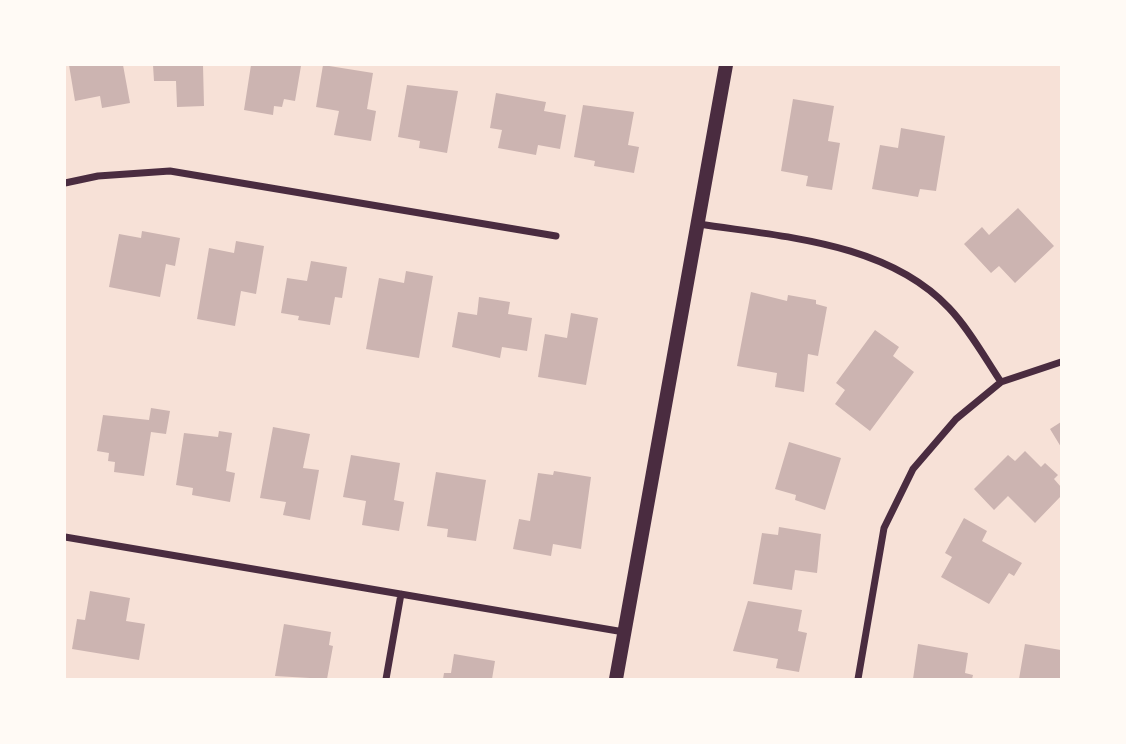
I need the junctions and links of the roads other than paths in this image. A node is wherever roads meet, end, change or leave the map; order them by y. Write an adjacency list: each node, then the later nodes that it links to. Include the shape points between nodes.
1 (726, 65): 3 (main road)
2 (65, 183): 4 (street, via 170,171)
3 (699, 223): 6 (street, via 842,248 904,274 949,307); 9 (main road)
4 (556, 236)
5 (1061, 362): 6 (street)
6 (1001, 382): 12 (street, via 956,419 913,469 884,528)
7 (65, 537): 8 (street)
8 (401, 594): 9 (street); 10 (street)
9 (624, 632): 11 (main road)
10 (386, 679)
11 (616, 679)
12 (858, 679)

